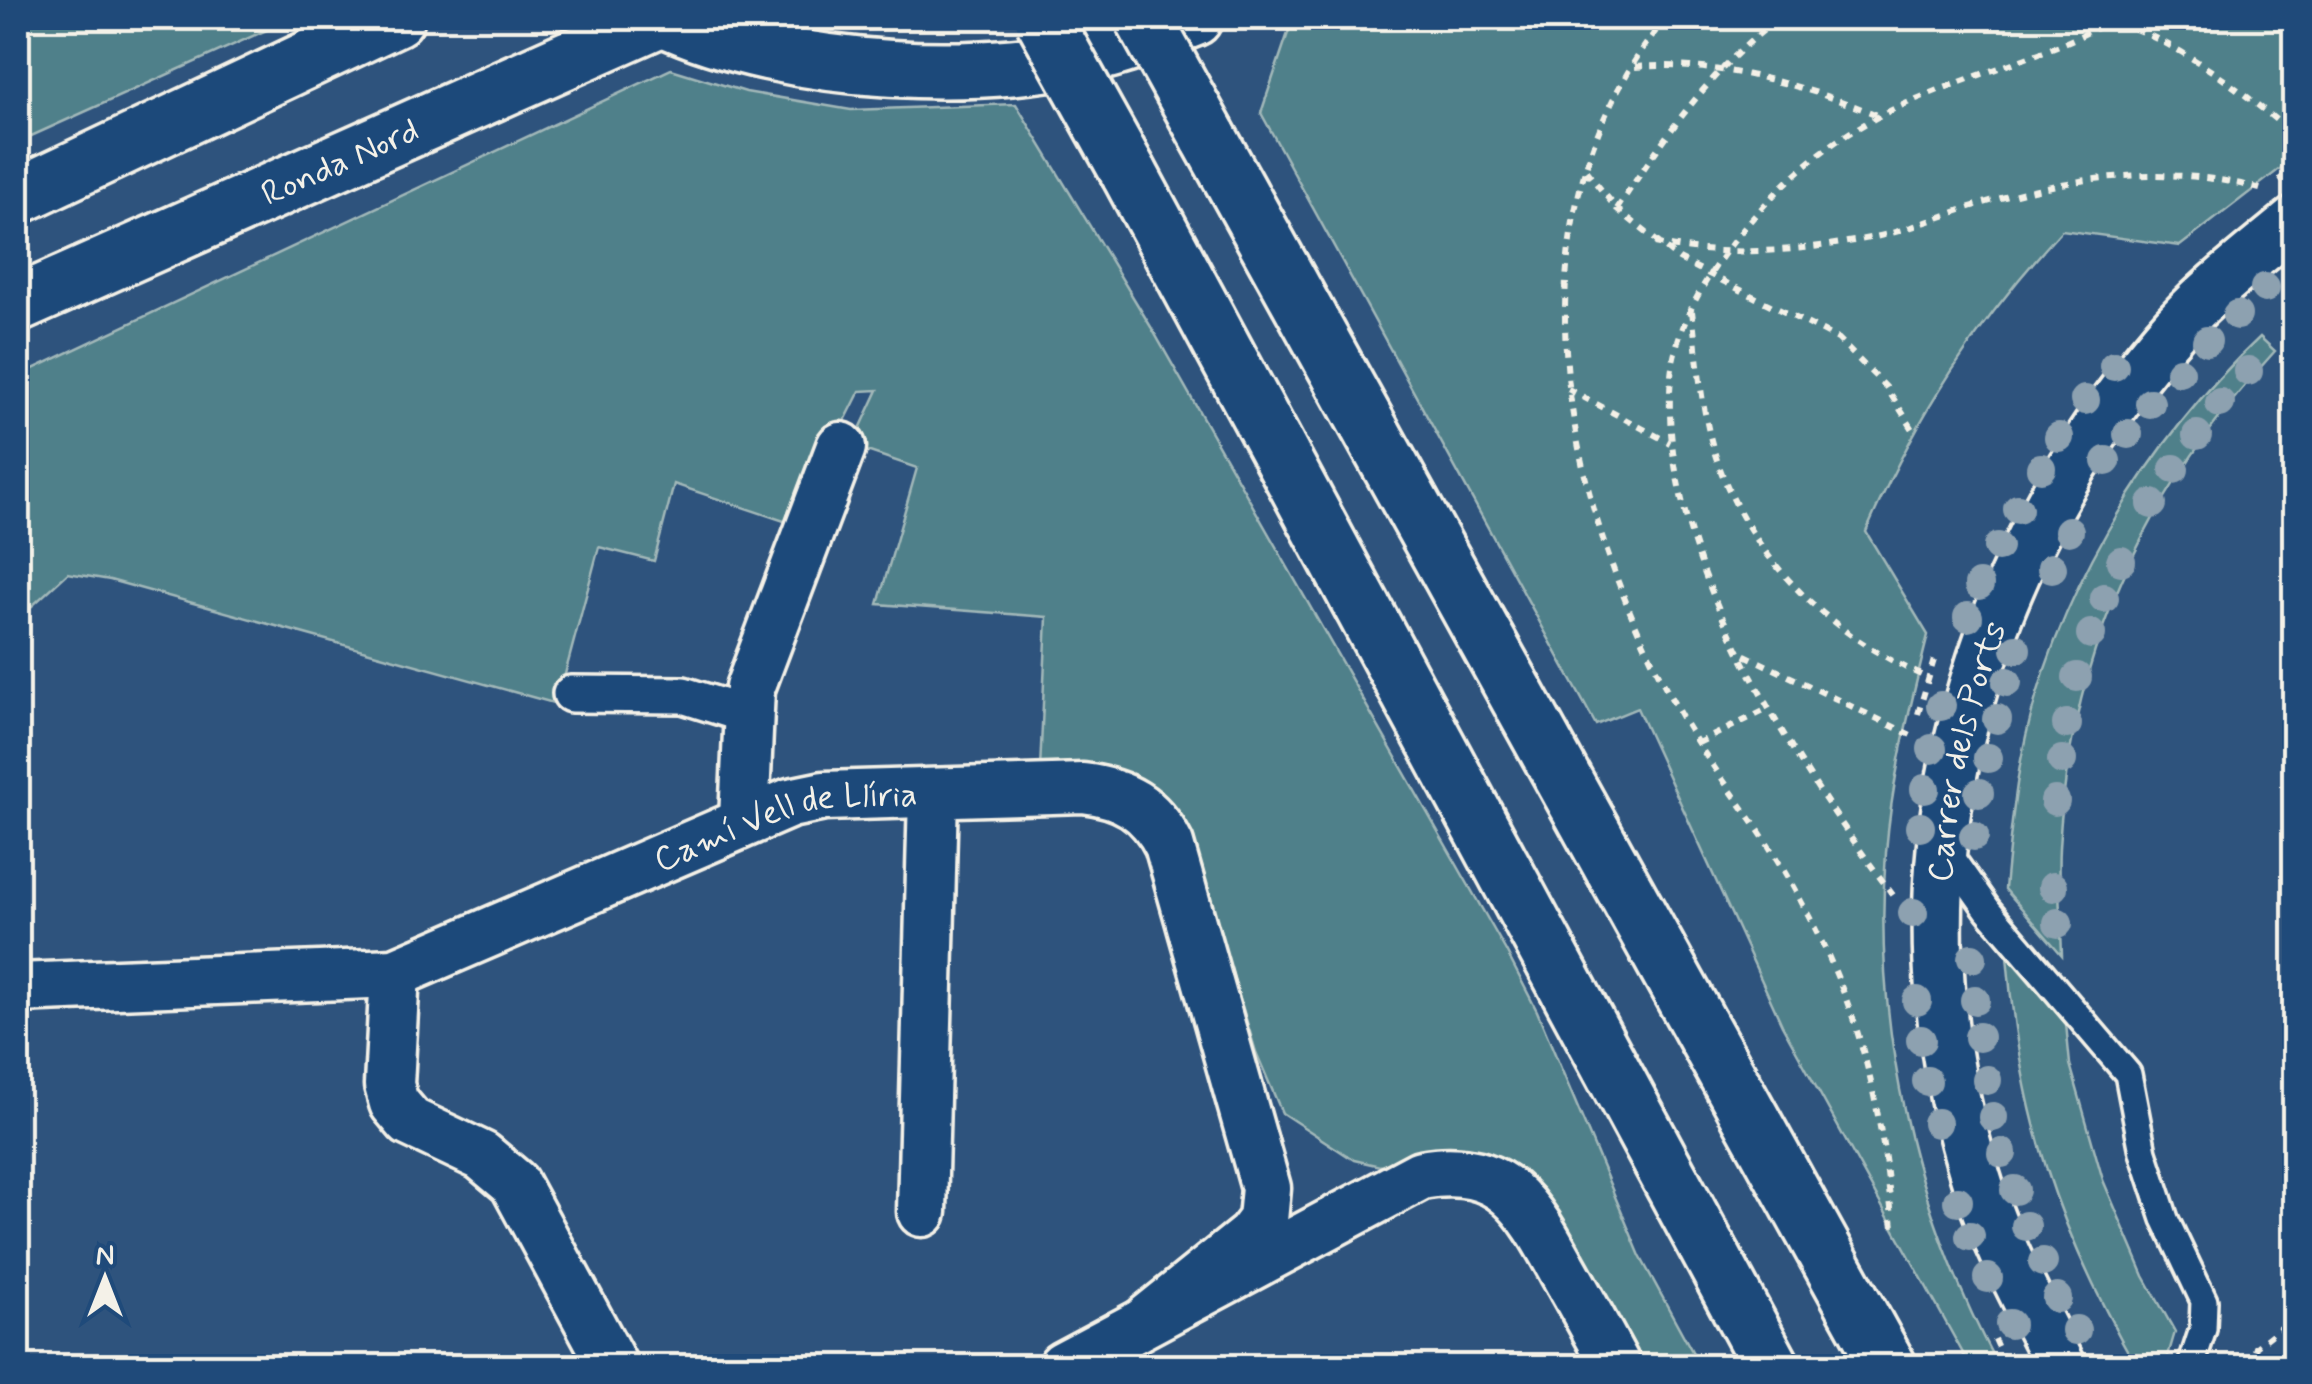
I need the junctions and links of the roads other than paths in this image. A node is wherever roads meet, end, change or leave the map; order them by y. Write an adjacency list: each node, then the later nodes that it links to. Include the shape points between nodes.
1 (396, 18): 6 (highway)
2 (663, 18): 5 (highway, via 697,33 819,61 910,70 1011,66 1120,47); 8 (highway, Ronda Nord)
3 (1043, 18): 22 (highway, bridge)
4 (1143, 18): 23 (highway, bridge)
5 (1194, 18)
6 (18, 196)
7 (2279, 206): 14 (street, Carrer dels Ports, via 2216,287 2167,336 2064,474 2008,585 1969,688)
8 (18, 304)
9 (841, 447): 11 (street)
10 (571, 694): 11 (street, via 684,695)
11 (741, 705): 13 (street)
12 (933, 794): 13 (street, Camí Vell de Llíria, via 824,796); 17 (street); 18 (street, Camí Vell de Llíria, via 1096,790 1126,797 1160,826 1169,844 1266,1188 1252,1236)
13 (744, 820): 15 (street, Camí Vell de Llíria)
14 (1940, 843): 24 (street, Carrer dels Ports, via 1940,994 1952,1084 2000,1245); 25 (lane, via 1988,910 2128,1074 2165,1219 2204,1301)
15 (395, 972): 16 (street, Camí Vell de Llíria); 19 (street, via 389,1085 394,1103 410,1122 507,1175)
16 (18, 988)
17 (922, 1212)
18 (1148, 1319): 20 (street); 21 (street, via 1421,1175 1447,1170 1477,1174 1509,1190 1532,1214)
19 (613, 1366)
20 (1063, 1366)
21 (1616, 1366)
22 (1770, 1366)
23 (1888, 1366)
24 (2061, 1366)
25 (2192, 1366)

